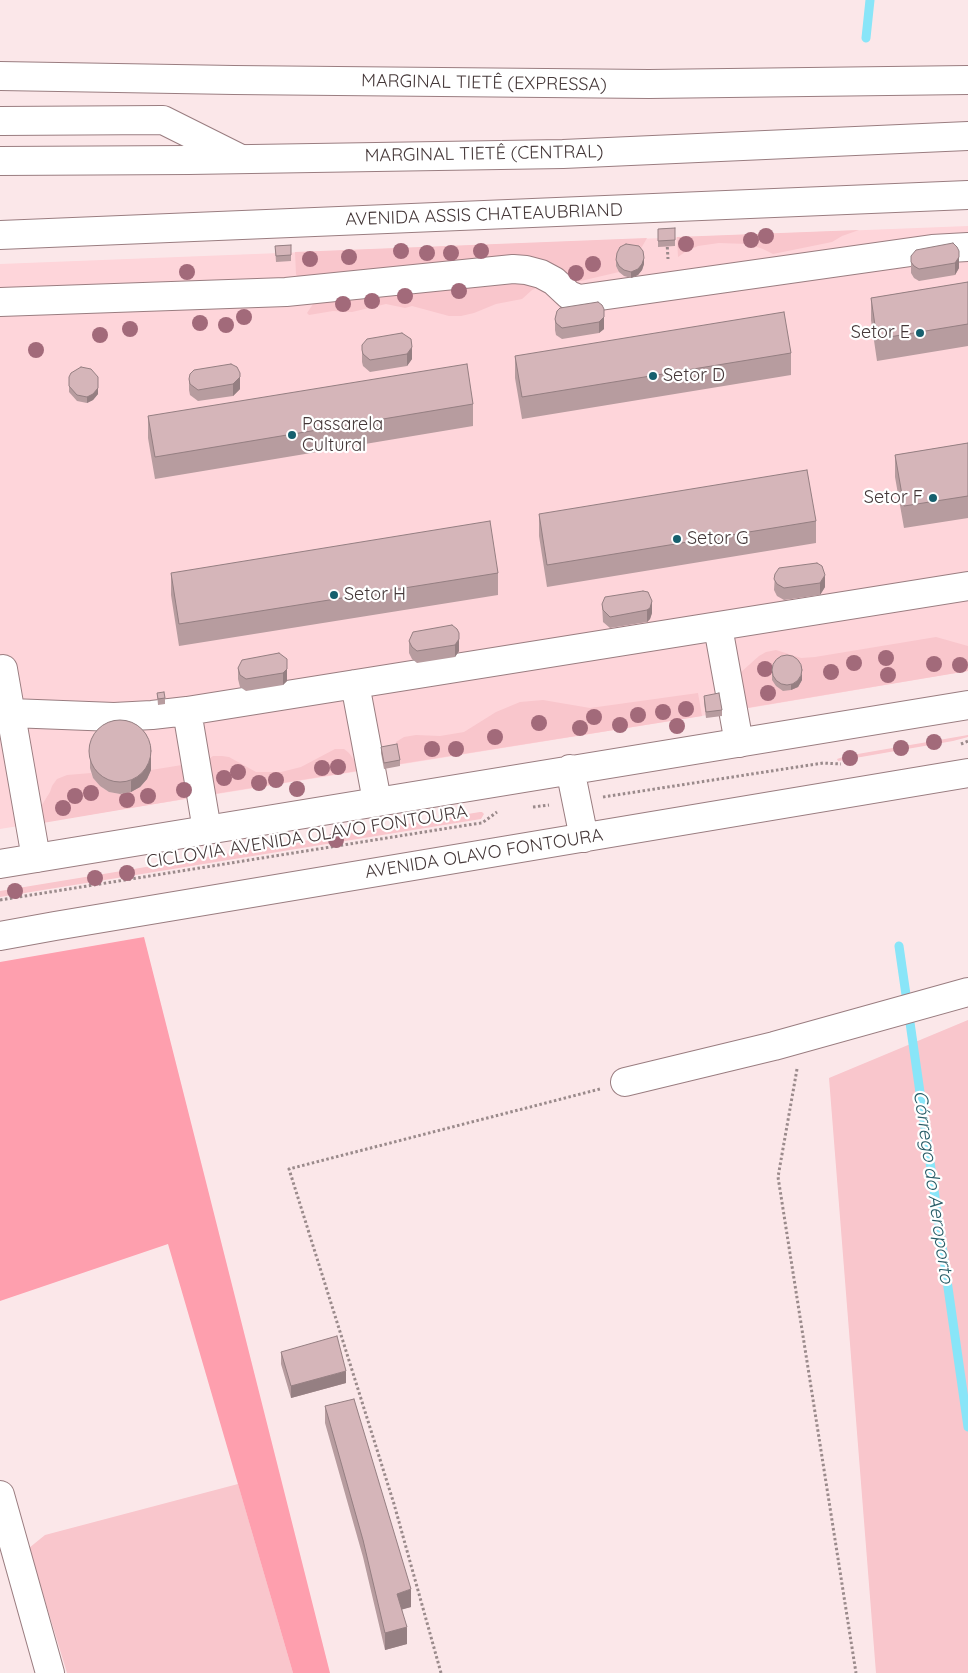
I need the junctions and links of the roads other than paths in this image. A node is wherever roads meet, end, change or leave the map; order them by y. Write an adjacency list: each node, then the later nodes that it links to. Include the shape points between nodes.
1 (0, 76): 2 (main road, MARGINAL TIETÊ (EXPRESSA), via 639,84)
2 (968, 80)
3 (0, 121): 5 (main road, via 163,120)
4 (968, 136): 5 (main road, MARGINAL TIETÊ (CENTRAL), via 563,154)
5 (241, 159): 6 (main road, MARGINAL TIETÊ (CENTRAL))
6 (0, 161)
7 (968, 195): 8 (main road, AVENIDA ASSIS CHATEAUBRIAND)
8 (4, 231)
9 (968, 247): 10 (main road, via 922,250 579,299 569,296 541,274 514,269 286,292)
10 (0, 302)
11 (968, 586): 12 (main road)
12 (718, 627): 14 (main road); 18 (main road)
13 (3, 669): 17 (main road)
14 (355, 684): 16 (main road); 22 (main road)
15 (968, 705): 18 (main road)
16 (187, 711): 17 (main road, via 152,716); 24 (main road)
17 (11, 713): 26 (main road)
18 (739, 743): 20 (main road)
19 (968, 758): 23 (main road, via 743,794 671,815)
20 (570, 769): 22 (main road); 25 (main road)
21 (968, 773): 23 (main road, AVENIDA OLAVO FONTOURA)
22 (377, 801): 24 (main road)
23 (654, 826): 25 (main road, AVENIDA OLAVO FONTOURA)
24 (208, 830): 26 (main road)
25 (584, 838): 28 (main road, AVENIDA OLAVO FONTOURA)
26 (36, 858): 27 (main road)
27 (0, 864)
28 (0, 936)
29 (968, 992): 30 (main road, via 802,1039)
30 (625, 1082)
31 (0, 1495): 32 (main road)
32 (50, 1673)

